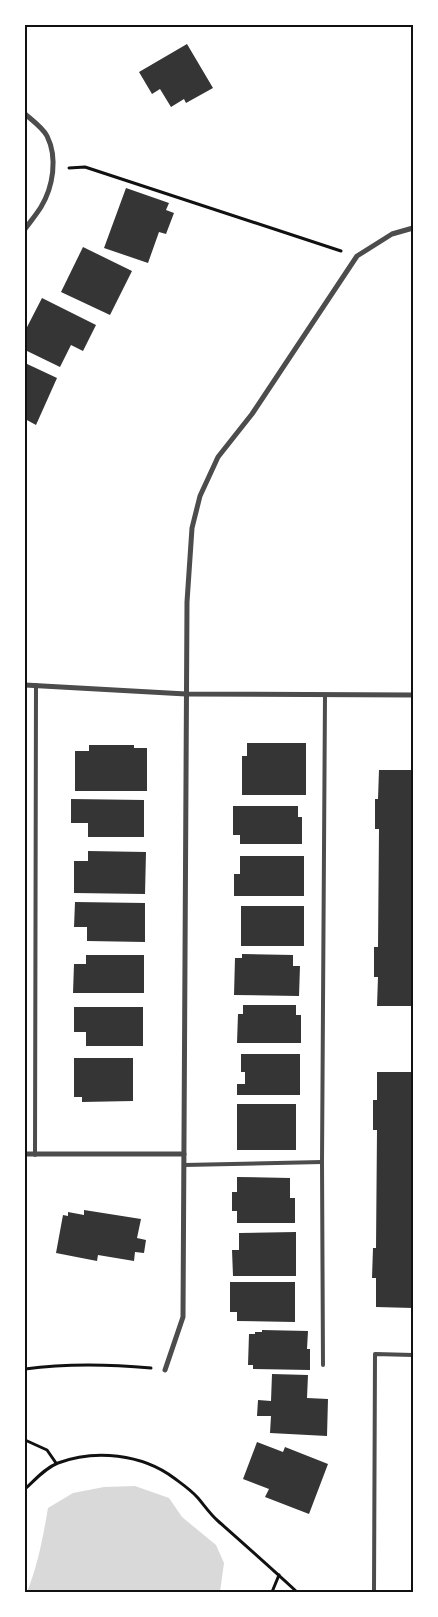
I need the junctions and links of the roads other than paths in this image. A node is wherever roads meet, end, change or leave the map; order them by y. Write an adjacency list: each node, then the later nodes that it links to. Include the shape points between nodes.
1 (25, 114): 3 (street, via 46,135 53,169 51,186 42,206)
2 (413, 228): 6 (street, via 392,234 357,256 252,414 218,457 200,496 192,528)
3 (25, 229)
4 (25, 685): 5 (street)
5 (36, 685): 6 (street); 11 (lane)
6 (186, 694): 7 (street); 10 (street)
7 (325, 695): 8 (street); 12 (lane)
8 (413, 695)
9 (25, 1154): 11 (street)
10 (184, 1154): 11 (street); 13 (street)
11 (35, 1155)
12 (322, 1162): 13 (lane); 15 (lane)
13 (184, 1165): 16 (street, via 183,1317)
14 (413, 1355): 17 (lane, via 375,1354)
15 (323, 1365)
16 (165, 1370)
17 (374, 1592)

